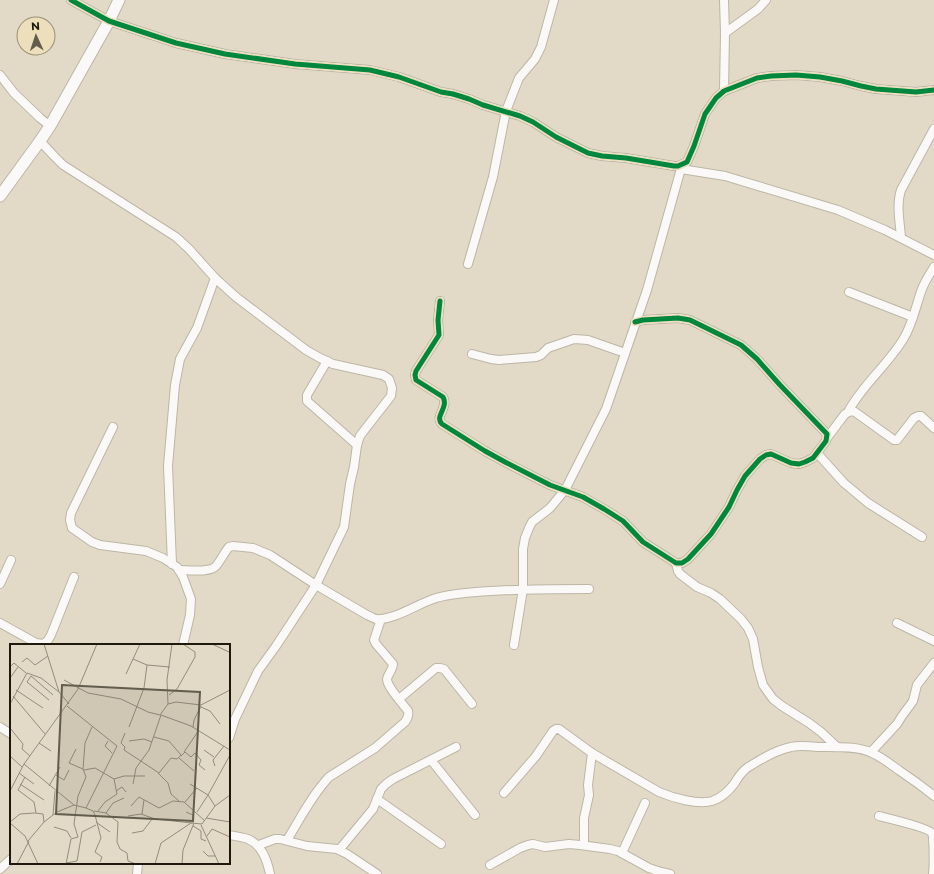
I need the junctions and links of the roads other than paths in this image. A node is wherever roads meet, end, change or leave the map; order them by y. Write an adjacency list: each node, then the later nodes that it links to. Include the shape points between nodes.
1 (71, 0): 6 (street)
2 (119, 0): 6 (street)
3 (554, 0): 11 (street, via 541,47 535,59 519,78)
4 (724, 0): 7 (street)
5 (766, 0): 7 (street, via 758,10)
6 (109, 21): 11 (street, via 176,43 220,53 295,64 370,70); 12 (street)
7 (725, 33): 10 (street)
8 (0, 75): 12 (street, via 14,93)
9 (934, 90): 10 (street, via 900,91 820,77 790,75 756,78)
10 (724, 91): 15 (street, via 705,114 687,162)
11 (506, 112): 15 (street, via 533,122 588,153); 19 (street, via 493,177)
12 (50, 126): 14 (street)
13 (934, 129): 17 (street, via 898,198)
14 (40, 141): 16 (street); 21 (street, via 63,165 176,237)
15 (681, 167): 17 (street, via 725,176 838,210); 25 (street)
16 (0, 196)
17 (901, 238): 18 (street)
18 (934, 255)
19 (468, 264)
20 (934, 267): 24 (street, via 924,284)
21 (215, 278): 28 (street, via 248,307 306,350); 39 (street, via 197,328 180,359 175,385 168,466)
22 (849, 292): 24 (street)
23 (440, 301): 35 (street, via 439,335 415,376 416,380 445,400 439,422 485,451 550,485)
24 (913, 317): 29 (street, via 904,338)
25 (636, 322): 26 (street); 32 (street, via 678,318 690,320 741,345 758,359 823,429)
26 (625, 353): 27 (street, via 588,340 574,339 548,348 536,357 499,360); 35 (street, via 606,409)
27 (472, 354)
28 (327, 361): 33 (street, via 307,394 308,401); 33 (street, via 371,371 389,379 391,396 360,436)
29 (848, 412): 31 (street, via 854,412 894,440 897,440 918,416); 32 (street)
30 (113, 427): 39 (street, via 71,512 72,528 100,545 146,551)
31 (934, 428)
32 (827, 438): 34 (street)
33 (357, 446): 43 (street, via 344,527)
34 (817, 453): 36 (street, via 844,483 868,503); 38 (street, via 813,458 799,464 771,454 760,459 745,476 711,534 688,559)
35 (565, 490): 38 (street, via 610,513 643,542); 44 (street, via 529,528 523,549)
36 (922, 537)
37 (11, 560): 42 (street)
38 (676, 563): 59 (street, via 680,574 697,587 720,598 748,628 753,639 763,685 773,699 809,723)
39 (172, 564): 40 (street)
40 (179, 570): 43 (street, via 213,569 229,547 253,548 270,555); 50 (street, via 191,599)
41 (74, 577): 47 (street, via 51,635 44,644 36,643)
42 (0, 584)
43 (316, 585): 46 (street, via 367,615); 57 (street, via 258,671)
44 (523, 589): 45 (street); 46 (street, via 450,594); 51 (street)
45 (589, 589)
46 (381, 619): 53 (street, via 374,640 393,664 387,680)
47 (0, 623)
48 (897, 623): 49 (street)
49 (934, 641)
50 (183, 644)
51 (514, 645)
52 (934, 663): 60 (street, via 917,685 913,701)
53 (399, 699): 54 (street, via 436,668 440,668 444,669); 70 (street, via 408,711 405,722 375,748 324,782)
54 (472, 704)
55 (0, 727): 56 (street)
56 (10, 733)
57 (230, 735)
58 (456, 747): 62 (street)
59 (837, 747): 60 (street); 61 (street, via 786,748 747,768 719,798 696,802 659,792)
60 (871, 752): 64 (street)
61 (592, 753): 63 (street, via 560,729 556,729); 73 (street, via 589,795 584,818)
62 (431, 760): 65 (street, via 386,784); 67 (street)
63 (504, 793)
64 (934, 796)
65 (377, 799): 71 (street); 74 (street, via 373,809)
66 (646, 803): 75 (street)
67 (474, 815)
68 (879, 816): 85 (street, via 932,833)
69 (230, 835): 72 (street)
70 (287, 840): 72 (street, via 275,839); 74 (street, via 306,846)
71 (441, 844)
72 (259, 845): 82 (street)
73 (584, 845): 75 (street); 78 (street, via 545,847 528,844)
74 (339, 850): 83 (street)
75 (622, 853): 80 (street)
76 (10, 860): 79 (street)
77 (138, 864): 81 (street)
78 (490, 865)
79 (0, 869)
80 (653, 872): 84 (street)
81 (137, 874)
82 (270, 874)
83 (377, 874)
84 (670, 874)
85 (933, 874)

